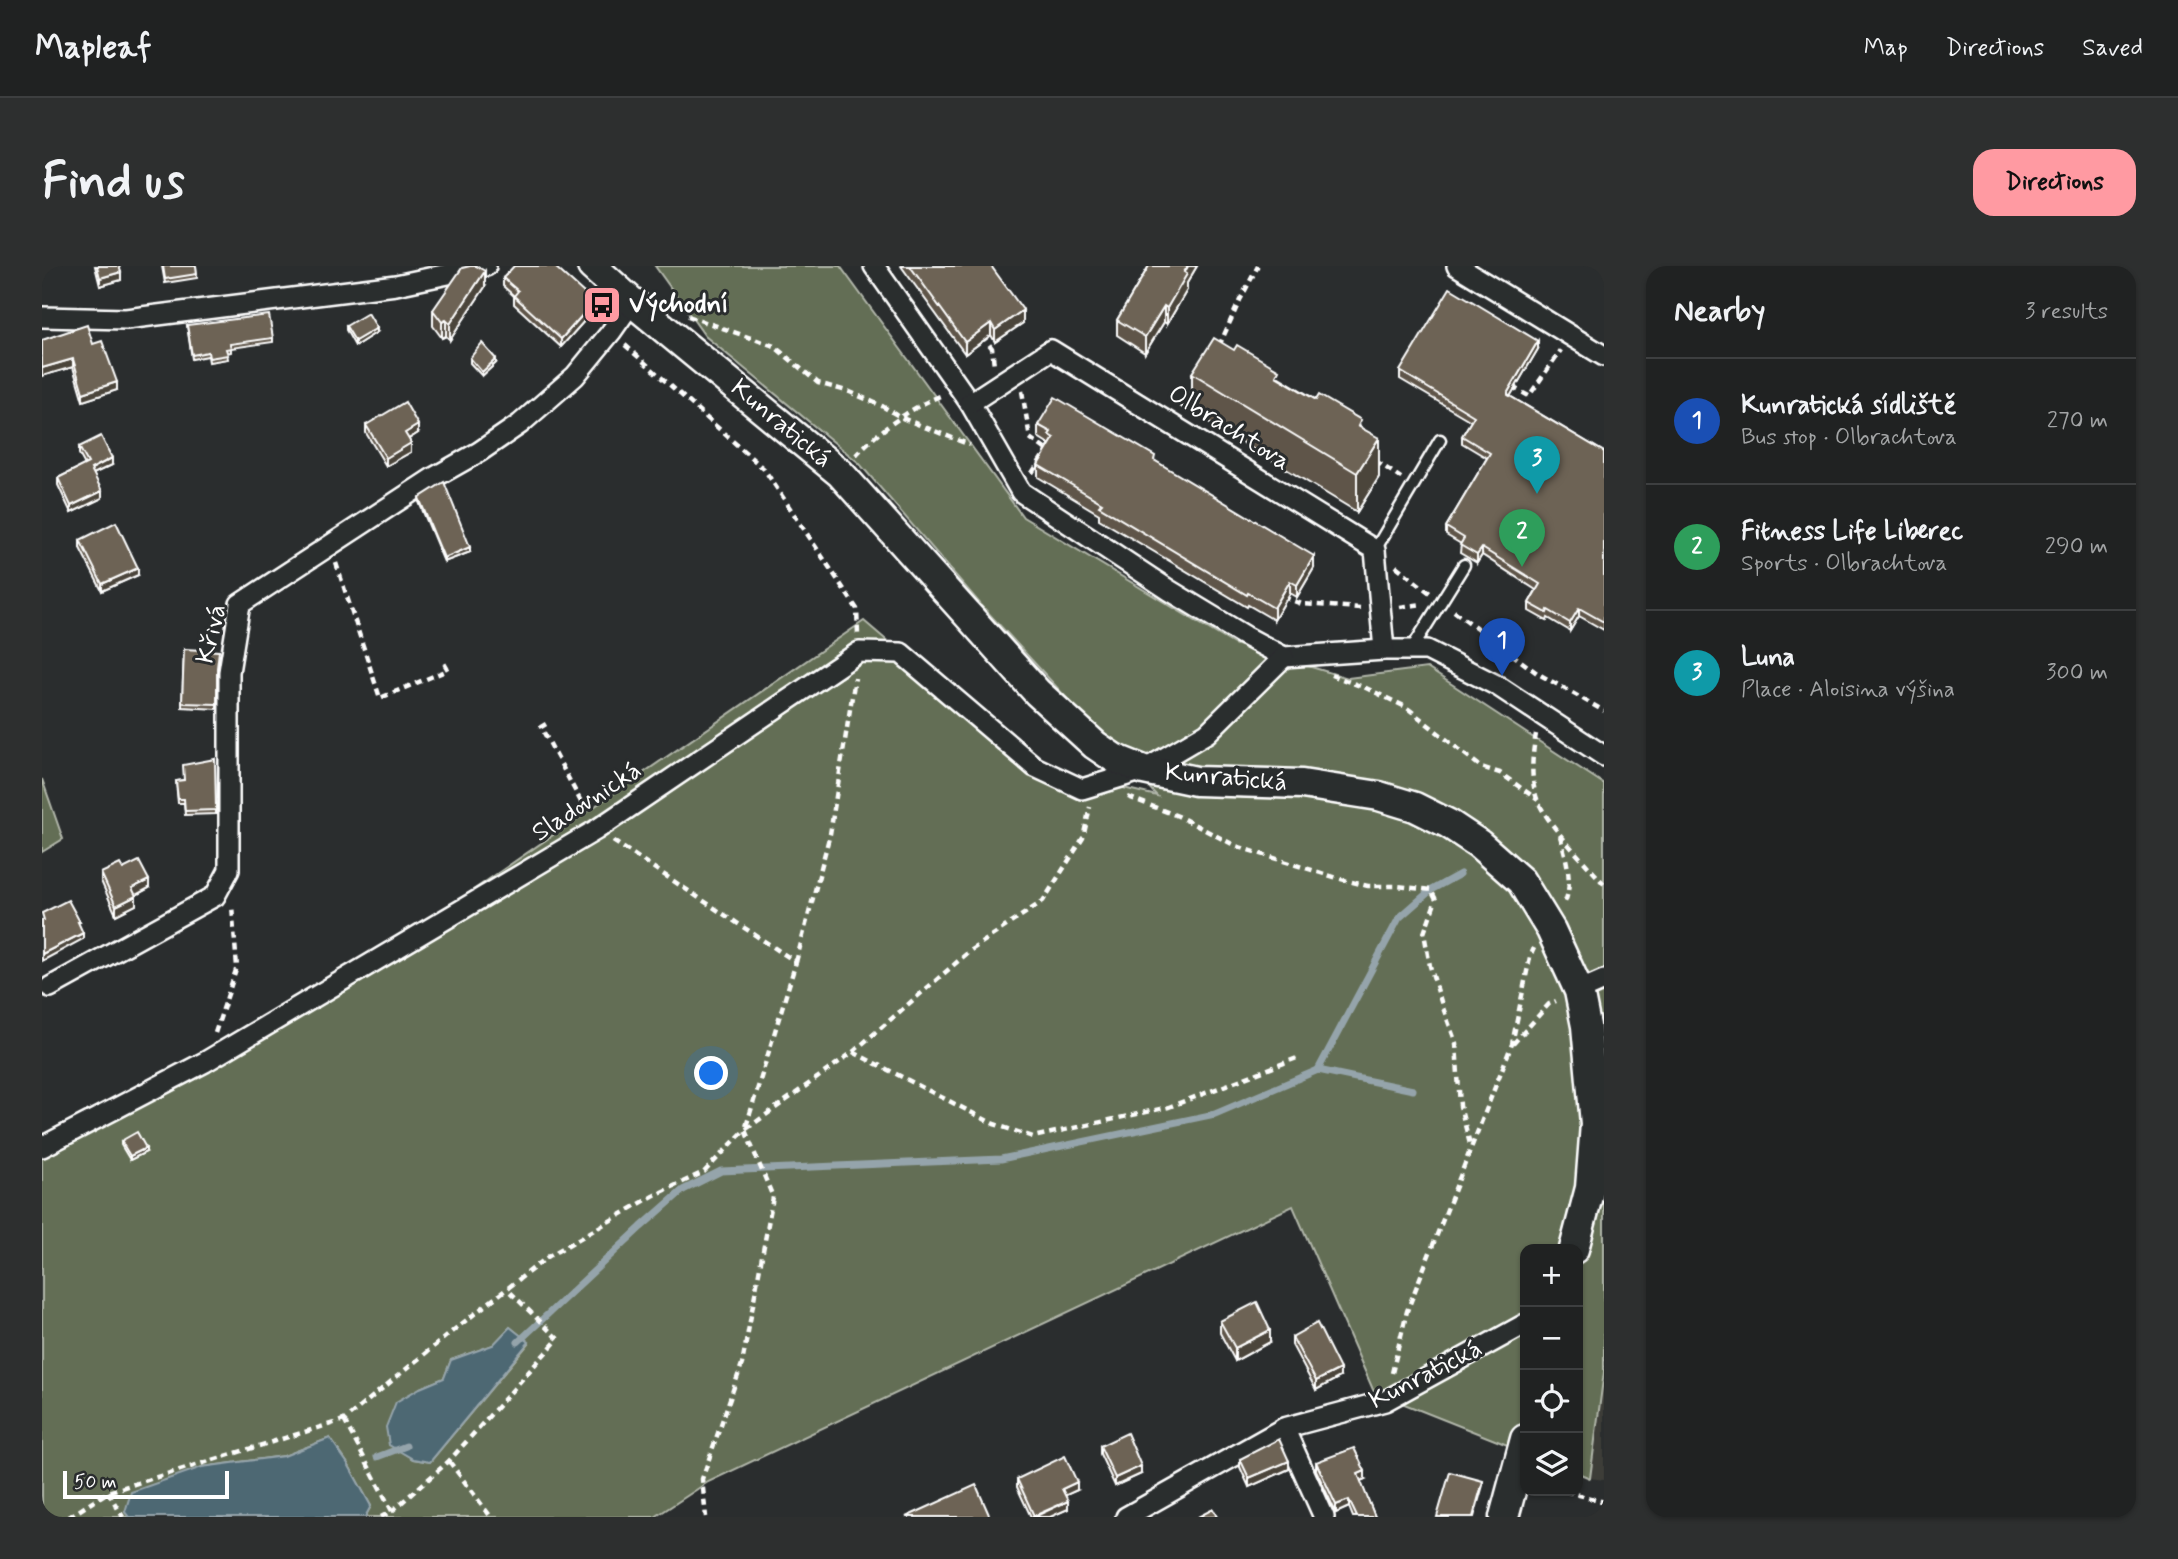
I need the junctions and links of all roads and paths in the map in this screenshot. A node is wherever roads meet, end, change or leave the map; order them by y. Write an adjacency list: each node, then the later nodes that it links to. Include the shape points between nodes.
1 (486, 266): 8 (street, via 396,285 126,319)
2 (592, 266): 6 (street, Kunratická)
3 (874, 266): 18 (street)
4 (1258, 266): 12 (path)
5 (1457, 266): 11 (street)
6 (632, 302): 9 (street, Křivá); 25 (street, Kunratická)
7 (682, 314): 19 (path, via 774,346 818,383 850,392)
8 (42, 317)
9 (611, 332): 27 (street, Křivá, via 575,376 520,424); 35 (path, via 764,469 857,609)
10 (980, 332): 17 (path, via 992,348)
11 (1571, 335): 13 (street); 16 (path, via 1529,396)
12 (1217, 350)
13 (1604, 356)
14 (1019, 371): 17 (street, Olbrachtova); 20 (street, Olbrachtova, via 1051,350); 23 (path, via 1030,438)
15 (1198, 382): 20 (path)
16 (1503, 382)
17 (995, 387): 18 (street, Olbrachtova)
18 (965, 396): 19 (path, via 924,402); 22 (street)
19 (902, 418): 22 (path); 25 (path, via 870,440)
20 (1171, 424): 28 (street, Olbrachtova)
21 (1440, 440): 26 (lane)
22 (1001, 456): 36 (street, via 1020,492 1169,590)
23 (1056, 456)
24 (1371, 457): 26 (path)
25 (839, 473): 43 (street, Kunratická, via 1037,692 1096,745)
26 (1413, 486): 28 (lane)
27 (331, 546): 37 (path, via 380,698 447,670); 48 (street, Křivá, via 240,604 229,672)
28 (1375, 550): 31 (path); 32 (street)
29 (1464, 565): 31 (lane)
30 (1276, 593): 32 (path, via 1302,604)
31 (1441, 601): 32 (path); 34 (lane); 39 (path, via 1537,673)
32 (1380, 610): 33 (street)
33 (1384, 650): 34 (street); 36 (street)
34 (1411, 650): 40 (street, via 1427,650 1499,686)
35 (859, 652): 44 (street, via 901,653 1035,767 1082,789); 46 (street, Sladovnická); 51 (path, via 830,834)
36 (1284, 657): 43 (street, via 1208,733)
37 (444, 663)
38 (1319, 671): 45 (path, via 1406,707 1481,767 1500,773)
39 (1604, 711)
40 (1539, 713): 42 (street); 45 (path, via 1532,772)
41 (546, 724): 46 (path, via 541,727)
42 (1604, 756)
43 (1144, 770): 44 (street); 50 (street, Kunratická, via 1196,781 1340,789 1415,807 1449,824 1500,861 1521,881)
44 (1096, 785): 56 (path, via 1083,838 1043,901 971,950); 62 (path, via 1178,816 1236,846 1337,878 1368,886 1431,890 1436,900 1424,933 1441,1005 1456,1043 1460,1106)
45 (1538, 800): 47 (path)
46 (596, 830): 51 (path); 58 (street, Sladovnická)
47 (1560, 835): 49 (path); 50 (path, via 1569,894)
48 (229, 870): 53 (street, via 215,896); 58 (path, via 237,967)
49 (1604, 884)
50 (1551, 930): 54 (street, Kunratická); 55 (path, via 1530,957)
51 (796, 961): 59 (path)
52 (1604, 980): 54 (street)
53 (50, 988)
54 (1579, 991): 55 (path, via 1549,1004); 60 (street, Kunratická)
55 (1512, 1044): 62 (path)
56 (853, 1052): 57 (path, via 994,1124 1033,1137 1169,1107); 59 (path)
57 (1297, 1058)
58 (205, 1062): 61 (street, Sladovnická)
59 (745, 1130): 64 (path, via 704,1172 549,1256); 79 (path, via 773,1197 742,1364 702,1479)
60 (1600, 1130): 63 (street, Kunratická)
61 (42, 1147)
62 (1471, 1148): 66 (path, via 1407,1311)
63 (1575, 1244)
64 (507, 1289): 67 (path); 70 (path, via 558,1339)
65 (1520, 1327): 66 (street, Kunratická)
66 (1385, 1401): 68 (street, Kunratická)
67 (344, 1420): 71 (path); 74 (path)
68 (1284, 1428): 80 (street, Kunratická); 81 (street)
69 (1520, 1458): 82 (street)
70 (449, 1461): 74 (path); 78 (path)
71 (108, 1492): 75 (path); 76 (path)
72 (1582, 1496): 73 (path)
73 (1604, 1502)
74 (392, 1511): 77 (path)
75 (69, 1517)
76 (123, 1517)
77 (381, 1517)
78 (491, 1517)
79 (706, 1517)
80 (1126, 1517)
81 (1324, 1517)
82 (1504, 1517)

